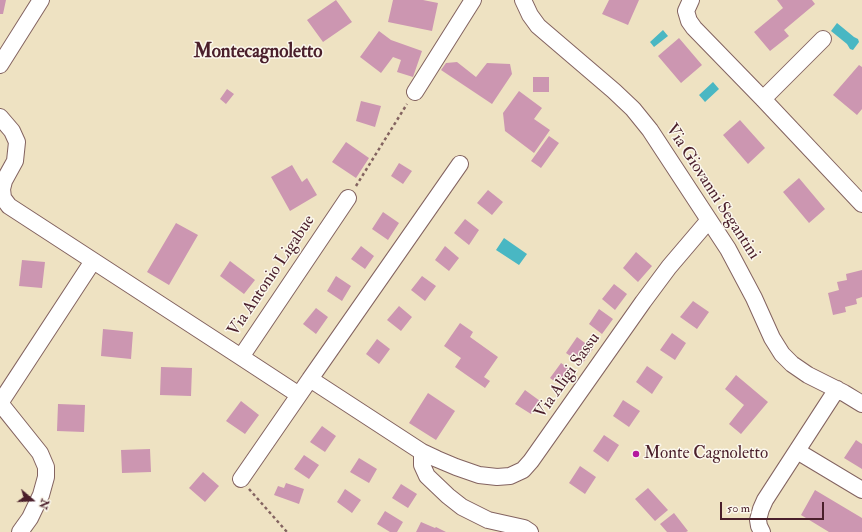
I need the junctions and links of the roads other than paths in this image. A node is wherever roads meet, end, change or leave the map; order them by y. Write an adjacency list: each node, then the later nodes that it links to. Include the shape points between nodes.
1 (41, 0): 6 (street)
2 (472, 0): 7 (street)
3 (523, 0): 13 (street, Via Giovanni Segantini, via 541,29 633,109)
4 (691, 0): 8 (street, via 686,11 691,24)
5 (823, 39): 8 (street)
6 (0, 65)
7 (415, 92)
8 (763, 99): 12 (street)
9 (0, 117): 14 (street, Via Antonio Ligabue, via 12,131 17,142 15,161 3,185 3,198 12,208)
10 (460, 164): 16 (street)
11 (348, 198): 15 (street, Via Antonio Ligabue)
12 (862, 204)
13 (709, 220): 17 (street, Via Giovanni Segantini, via 746,281 782,354 808,376); 22 (street, Via Aligi Sassu, via 657,282 535,456 522,470 510,476 488,476 456,468)
14 (93, 261): 15 (street, Via Antonio Ligabue); 19 (street)
15 (241, 357): 18 (street)
16 (310, 379): 18 (street); 22 (street, Via Aligi Sassu)
17 (837, 389): 20 (street, Via Giovanni Segantini); 21 (street)
18 (299, 394): 23 (street)
19 (0, 403): 25 (street, via 40,453 46,467 41,495)
20 (862, 404)
21 (797, 451): 24 (street); 27 (street, via 761,509 758,520)
22 (422, 452): 26 (street, via 422,465 427,476 462,507 482,518 524,528)
23 (241, 479)
24 (862, 490)
25 (20, 532)
26 (530, 532)
27 (762, 532)

